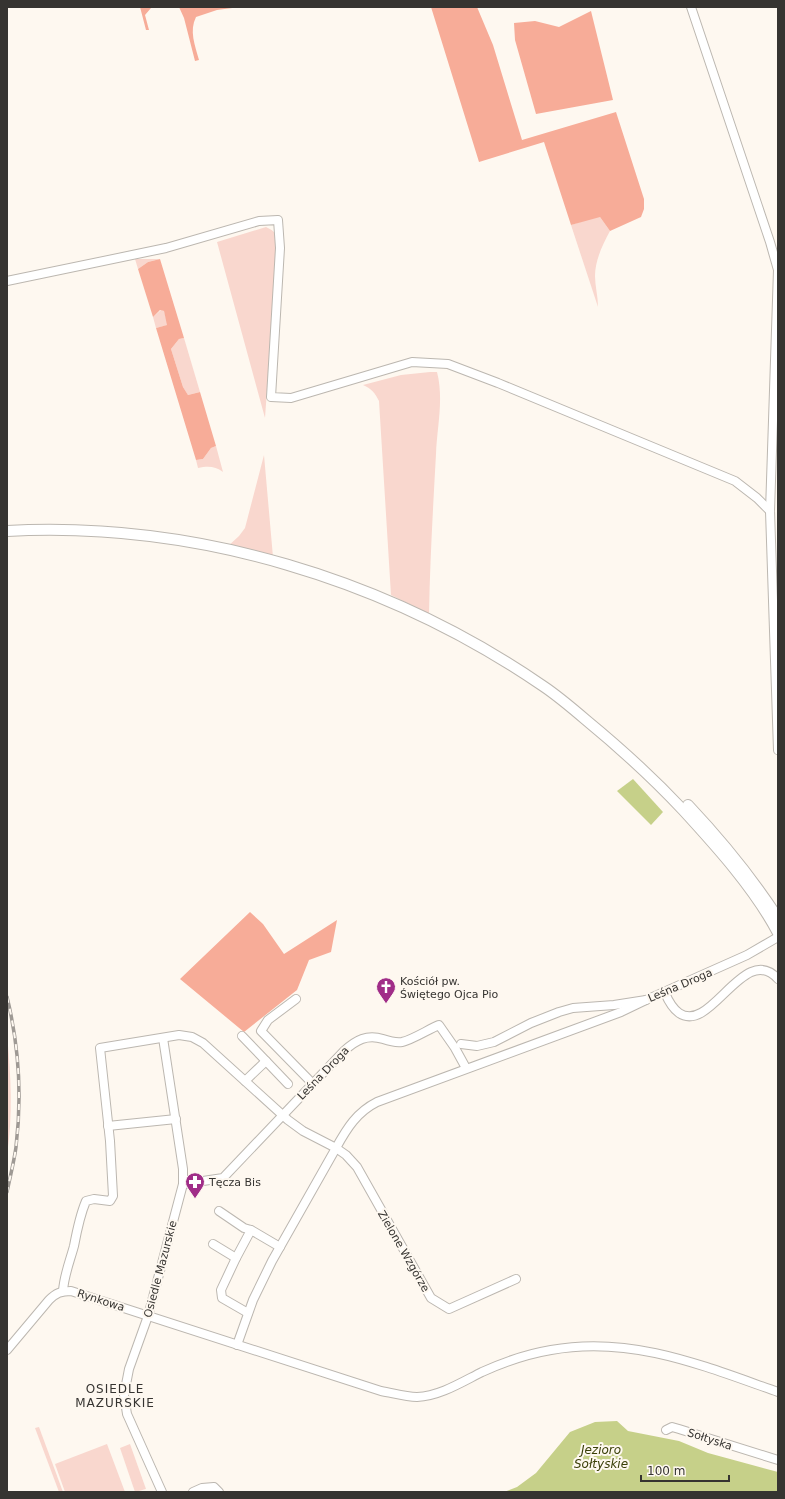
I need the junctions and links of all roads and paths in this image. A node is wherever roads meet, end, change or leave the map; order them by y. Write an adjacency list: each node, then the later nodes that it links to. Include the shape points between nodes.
1 (691, 7): 3 (street, via 778,270)
2 (7, 281): 3 (street, via 166,248 259,221 278,220 280,248 270,397 291,398 412,362 448,364 736,481)
3 (770, 511): 6 (street)
4 (7, 531): 5 (main road, via 111,532 183,541 297,568 379,597 426,619 497,656)
5 (561, 700): 7 (main road, via 586,713 608,730 676,793 719,839); 8 (main road, via 626,754 682,809 740,878)
6 (778, 750)
7 (778, 918)
8 (778, 933)
9 (778, 937): 11 (street, Leśna Droga, via 747,955)
10 (778, 979): 11 (street, via 762,970 753,971 744,975 709,1009 689,1016 680,1014 673,1008)
11 (664, 993): 13 (street, Leśna Droga)
12 (296, 999): 21 (street, via 268,1020 261,1031)
13 (646, 1000): 16 (street, Leśna Droga, via 573,1008 531,1023 494,1042 477,1046); 18 (street, via 621,1012)
14 (242, 1036): 17 (street)
15 (163, 1038): 19 (street, via 179,1035 192,1037 203,1043); 23 (street, Osiedle Mazurskie); 24 (street, via 100,1048)
16 (461, 1044)
17 (266, 1061): 19 (street); 20 (street)
18 (466, 1068): 21 (street, Leśna Droga, via 439,1025 403,1042 374,1037 358,1040); 25 (street, via 365,1108)
19 (245, 1081): 22 (street)
20 (288, 1084)
21 (313, 1084): 22 (street, Leśna Droga)
22 (283, 1116): 25 (street, via 303,1131); 26 (street, Leśna Droga, via 222,1178)
23 (176, 1119): 24 (street); 26 (street, Osiedle Mazurskie)
24 (108, 1126): 33 (street, via 113,1196 110,1201 86,1201 78,1222)
25 (336, 1148): 30 (street); 32 (street, Zielone Wzgórze, via 357,1167 432,1298 449,1309)
26 (183, 1184): 35 (street, Osiedle Mazurskie)
27 (219, 1211): 28 (street, via 244,1228)
28 (252, 1230): 30 (street); 31 (street)
29 (213, 1244): 31 (street)
30 (280, 1247): 34 (street)
31 (236, 1258): 34 (street, via 221,1290 222,1298)
32 (516, 1279)
33 (63, 1291): 35 (street, Rynkowa, via 71,1291); 37 (street, Rynkowa, via 49,1300)
34 (248, 1313): 36 (street)
35 (148, 1316): 36 (street, Rynkowa); 41 (street, Osiedle Mazurskie, via 125,1384 124,1400 127,1414)
36 (236, 1345): 38 (street, Rynkowa, via 381,1390 418,1397 436,1393 491,1368 530,1355 568,1347 592,1346 635,1349 666,1355)
37 (7, 1350)
38 (778, 1392)
39 (666, 1430): 40 (street, Sołtyska, via 672,1427)
40 (778, 1460)
41 (162, 1492)
42 (193, 1492): 43 (street, via 209,1486)
43 (219, 1492)

